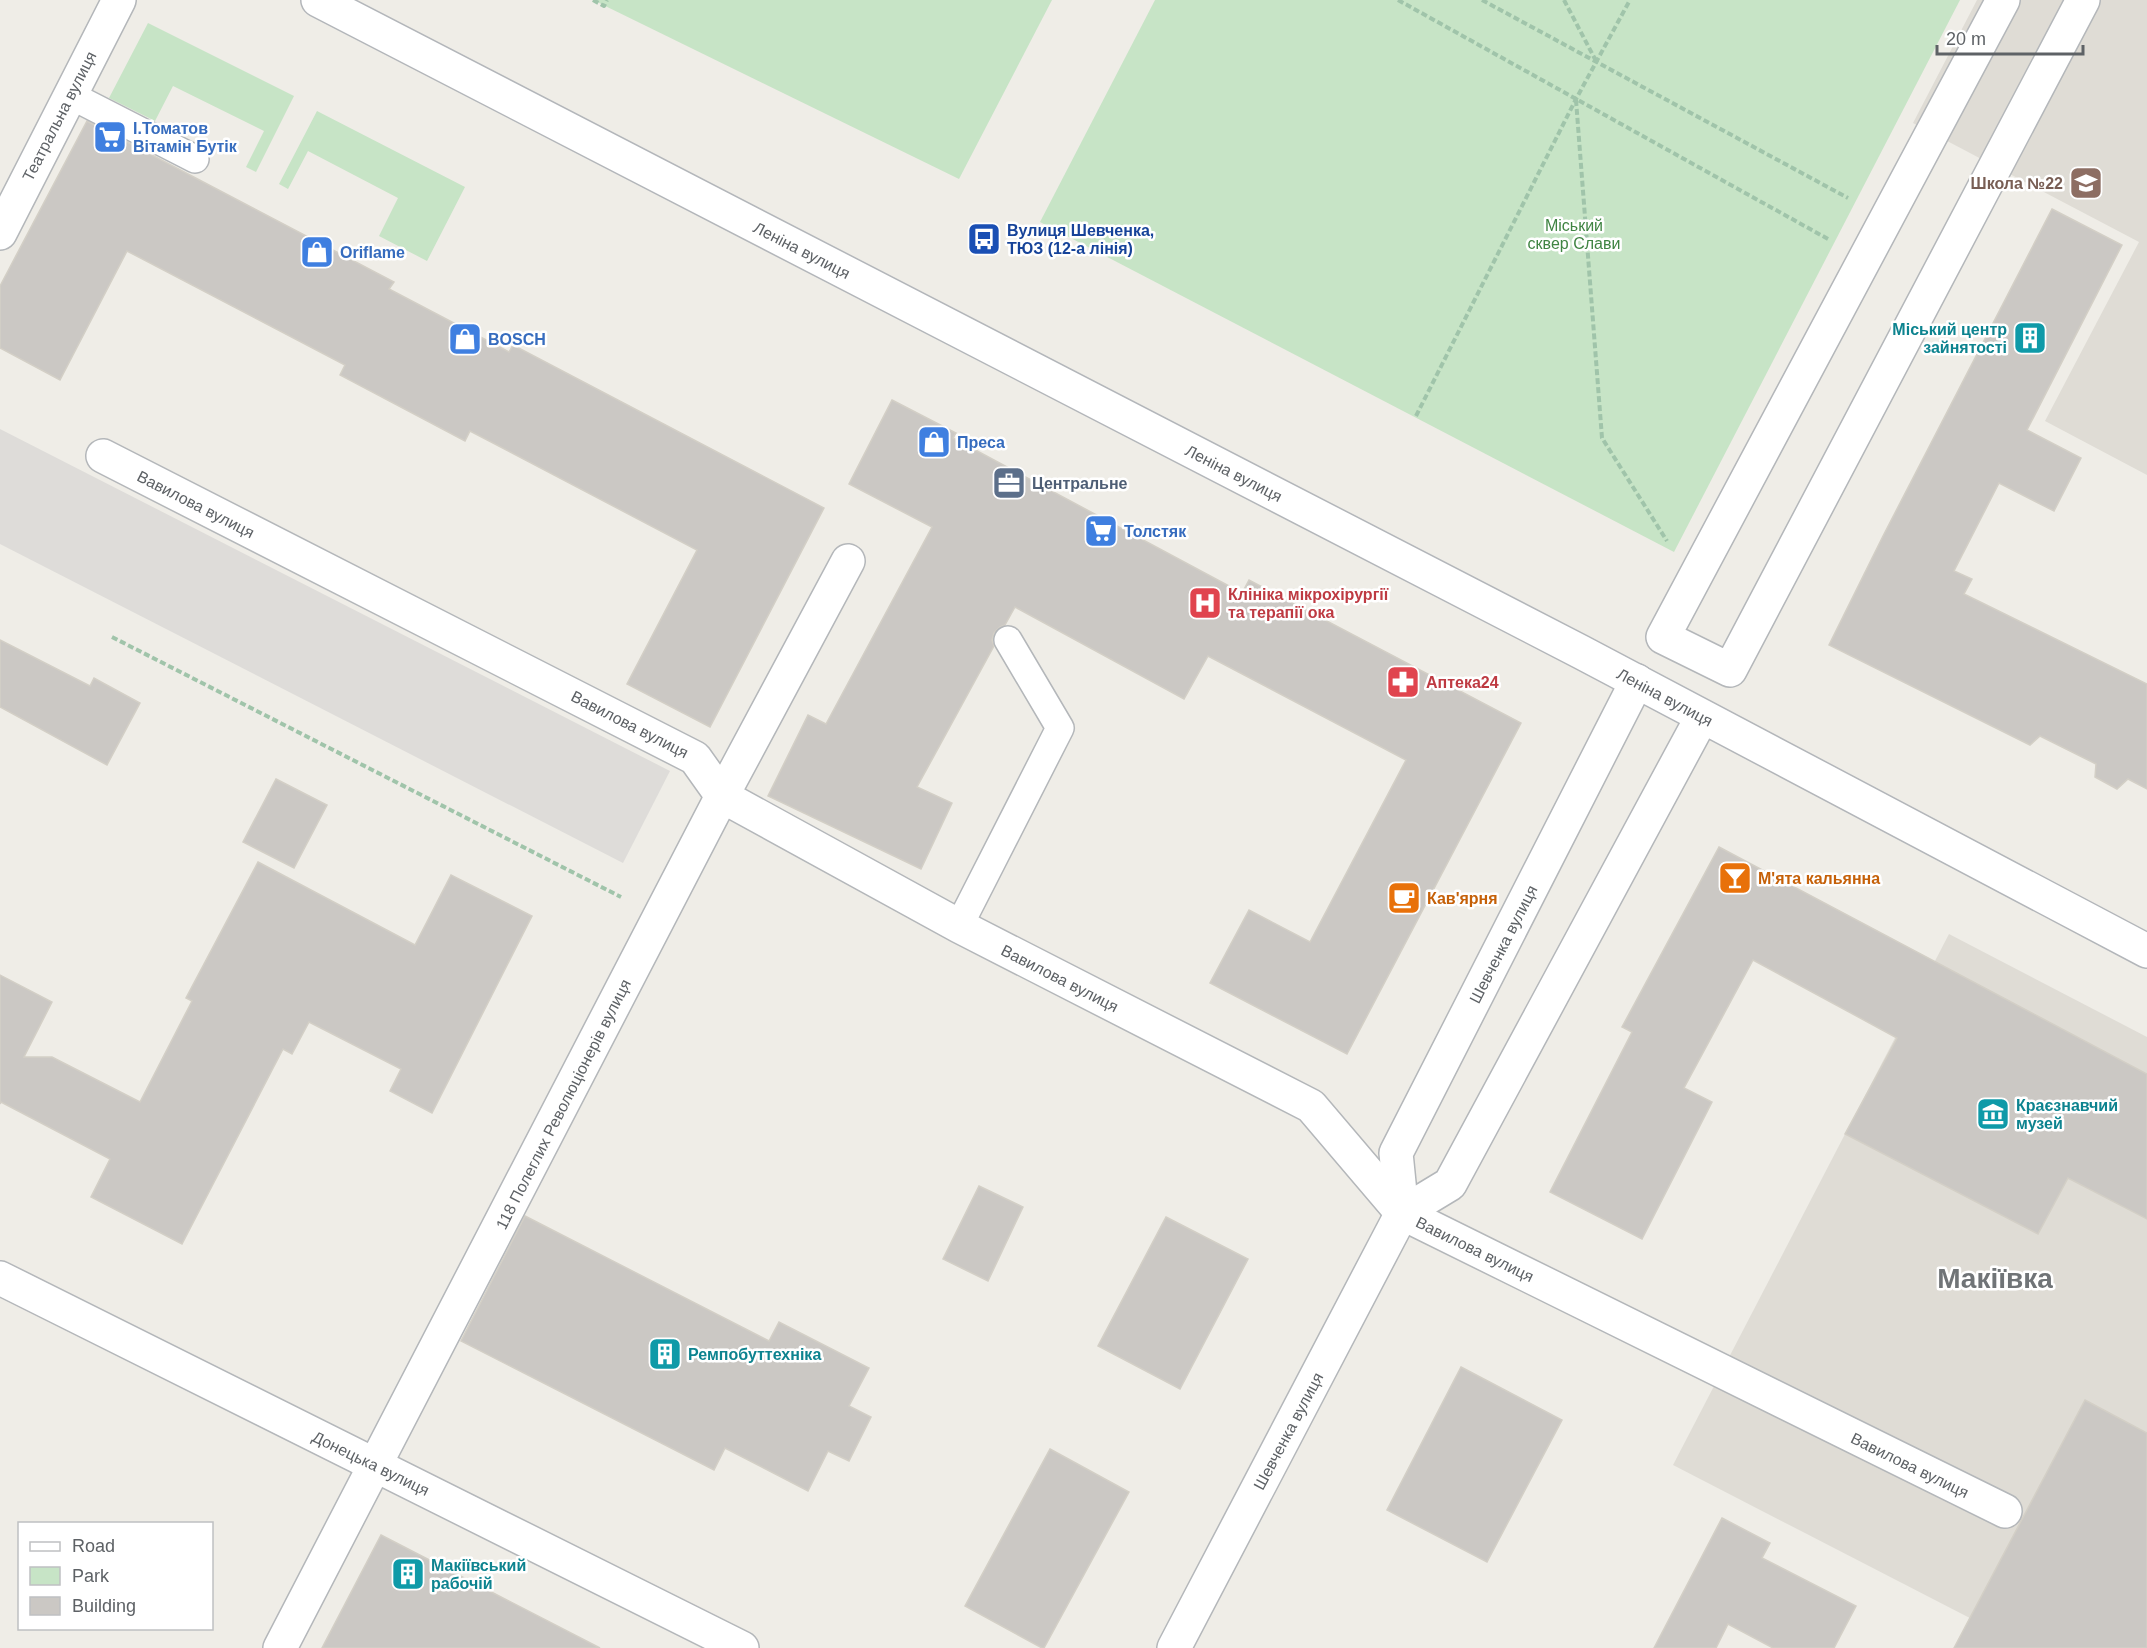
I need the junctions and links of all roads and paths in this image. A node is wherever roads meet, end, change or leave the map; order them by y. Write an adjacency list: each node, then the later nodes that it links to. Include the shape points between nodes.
1 (119, 0): 12 (street, Театральна вулиця)
2 (318, 0): 24 (street, Леніна вулиця)
3 (593, 0): 4 (path, via 604,6)
4 (607, 0)
5 (1398, 0): 13 (path)
6 (1482, 0): 11 (path)
7 (1564, 0): 11 (path)
8 (1630, 0): 11 (path)
9 (2003, 0): 10 (street, via 1664,637 1730,670)
10 (2083, 0)
11 (1596, 62): 13 (path); 15 (path)
12 (70, 95): 14 (lane); 16 (street, Театральна вулиця)
13 (1576, 99): 17 (path); 18 (path); 20 (path, via 1602,438)
14 (195, 159)
15 (1856, 202)
16 (0, 232)
17 (1834, 242)
18 (1416, 416)
19 (103, 456): 26 (street, Вавилова вулиця, via 695,758)
20 (1668, 542)
21 (848, 561): 26 (street, 118 Полеглих Революціонерів вулиця)
22 (112, 637): 27 (path)
23 (1008, 640): 28 (lane, via 1060,728)
24 (1637, 681): 25 (street, Леніна вулиця); 30 (street, Шевченка вулиця, via 1396,1153)
25 (1702, 717): 29 (street, Леніна вулиця); 30 (street, via 1450,1184)
26 (722, 796): 27 (street, 118 Полеглих Революціонерів вулиця); 28 (street, Вавилова вулиця)
27 (659, 916): 32 (street, 118 Полеглих Революціонерів вулиця)
28 (959, 926): 30 (street, Вавилова вулиця, via 1311,1106)
29 (2147, 951)
30 (1402, 1213): 33 (street, Вавилова вулиця); 36 (street, Шевченка вулиця)
31 (0, 1278): 32 (street, Донецька вулиця)
32 (375, 1465): 34 (street, 118 Полеглих Революціонерів вулиця); 35 (street, Донецька вулиця)
33 (2005, 1511)
34 (280, 1648)
35 (742, 1648)
36 (1174, 1648)

